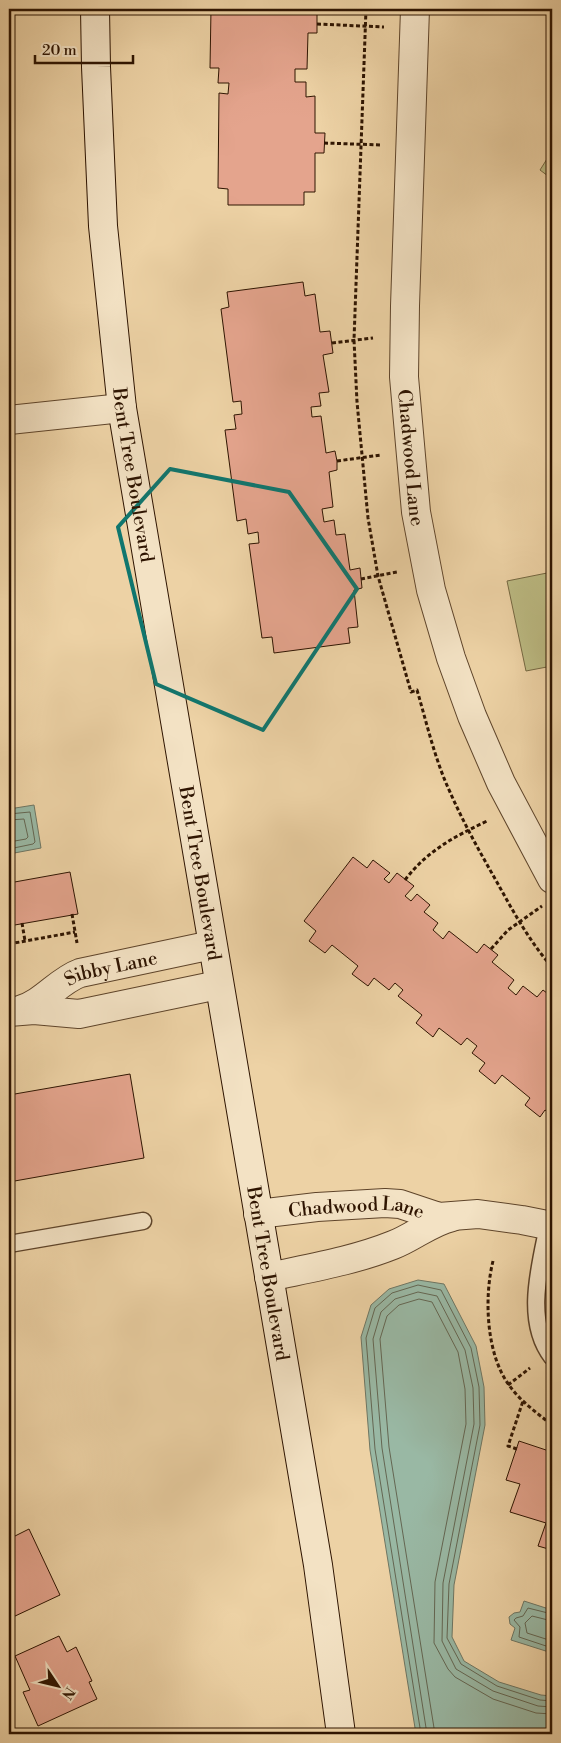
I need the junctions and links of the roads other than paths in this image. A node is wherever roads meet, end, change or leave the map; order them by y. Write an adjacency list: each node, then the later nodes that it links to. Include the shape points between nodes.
1 (96, 9): 3 (street, Bent Tree Boulevard, via 103,226)
2 (414, 18): 5 (street, Chadwood Lane, via 404,377 416,512 431,590 457,675)
3 (122, 408): 4 (street); 6 (street, Bent Tree Boulevard)
4 (9, 420)
5 (549, 892)
6 (212, 945): 7 (street, Bent Tree Boulevard); 8 (street, Sibby Lane, via 80,973 42,1000)
7 (218, 985): 8 (street, Sibby Lane, via 79,1014); 9 (street, Bent Tree Boulevard)
8 (14, 1011)
9 (258, 1214): 10 (street, Chadwood Lane, via 385,1203 400,1204 439,1218); 14 (street, Bent Tree Boulevard)
10 (452, 1217): 12 (street, Chadwood Lane, via 485,1215); 14 (street, Chadwood Lane, via 439,1220 401,1242 361,1256)
11 (143, 1221): 13 (lane)
12 (550, 1226): 15 (lane, via 536,1299 540,1334)
13 (9, 1244)
14 (268, 1277): 16 (street, Bent Tree Boulevard, via 318,1566)
15 (552, 1357)
16 (341, 1734)

